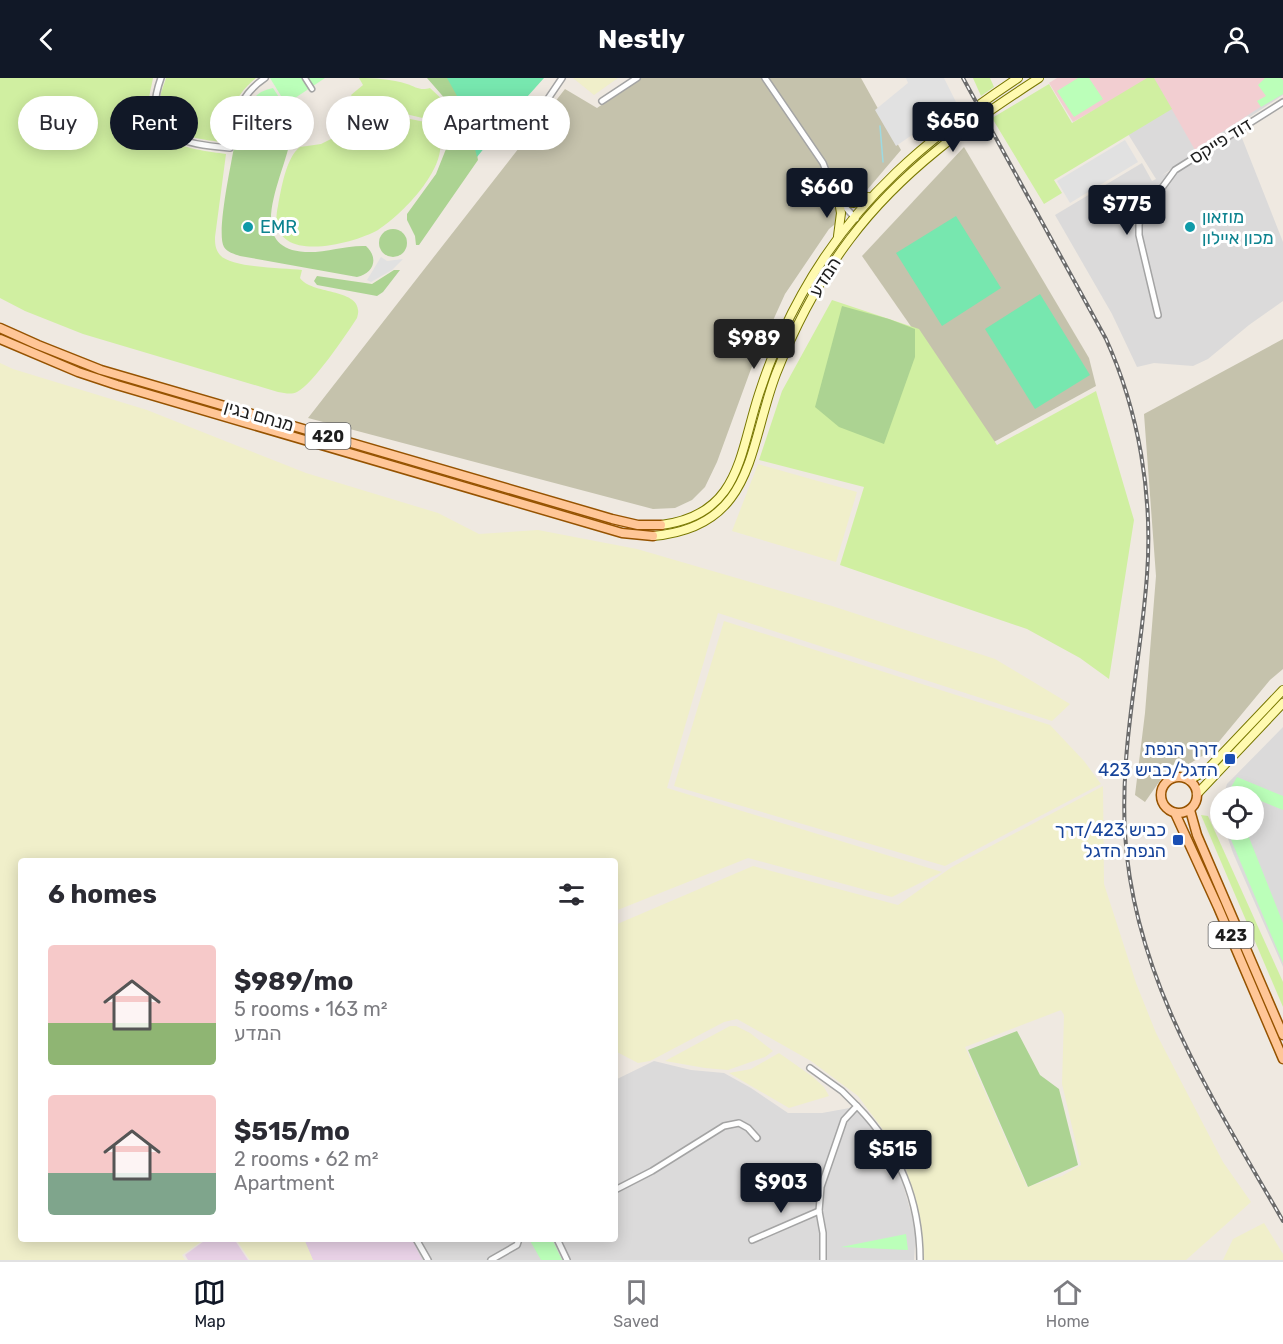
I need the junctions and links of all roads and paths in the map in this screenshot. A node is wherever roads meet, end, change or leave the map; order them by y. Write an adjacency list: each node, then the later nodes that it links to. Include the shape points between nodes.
1 (160, 78): 2 (street, via 154,108 166,131 193,144 230,148 241,104)
2 (265, 78)
3 (305, 78): 9 (street)
4 (562, 78): 10 (street)
5 (637, 78): 11 (street)
6 (765, 78): 14 (street, via 823,163)
7 (1018, 78): 13 (main road, המדע, via 930,140)
8 (1039, 78): 16 (main road, המדע, via 936,150 893,188)
9 (312, 89)
10 (550, 96)
11 (602, 101)
12 (1282, 104): 18 (street, דוד פייקס, via 1175,170 1138,224)
13 (879, 189): 14 (main road, via 858,202); 15 (main road, המדע)
14 (839, 201): 15 (street); 17 (main road)
15 (854, 217): 16 (street); 17 (main road, המדע)
16 (862, 223): 22 (main road, המדע, via 825,274 797,326 776,374 751,461 739,487 723,506 700,523)
17 (838, 237): 21 (main road, המדע, via 810,279 783,332 761,387 733,479 706,509)
18 (1158, 315)
19 (0, 328): 21 (main road, מנחם בגין / 420, via 81,362 150,384 612,519)
20 (0, 339): 22 (main road, מנחם בגין / 420, via 117,385 622,533)
21 (661, 525)
22 (653, 536)
23 (1283, 690): 25 (main road, via 1206,771)
24 (1283, 703): 26 (main road)
25 (1189, 780): 26 (main road); 28 (main road, via 1174,777 1160,793 1165,808)
26 (1197, 794): 27 (main road)
27 (1190, 810): 28 (main road); 29 (main road, 423, via 1197,835)
28 (1175, 813): 30 (main road, 423)
29 (1283, 1035)
30 (1283, 1059)
31 (810, 1068): 32 (street)
32 (857, 1106): 35 (street, via 844,1120 821,1187); 44 (street, via 878,1128 898,1160 916,1220)
33 (757, 1138): 34 (street, via 739,1123 730,1124)
34 (618, 1188)
35 (819, 1211): 36 (street); 43 (street)
36 (752, 1240)
37 (418, 1242): 40 (street)
38 (518, 1242): 41 (street)
39 (558, 1242): 42 (street)
40 (428, 1260)
41 (491, 1260)
42 (567, 1260)
43 (823, 1260)
44 (920, 1260)

